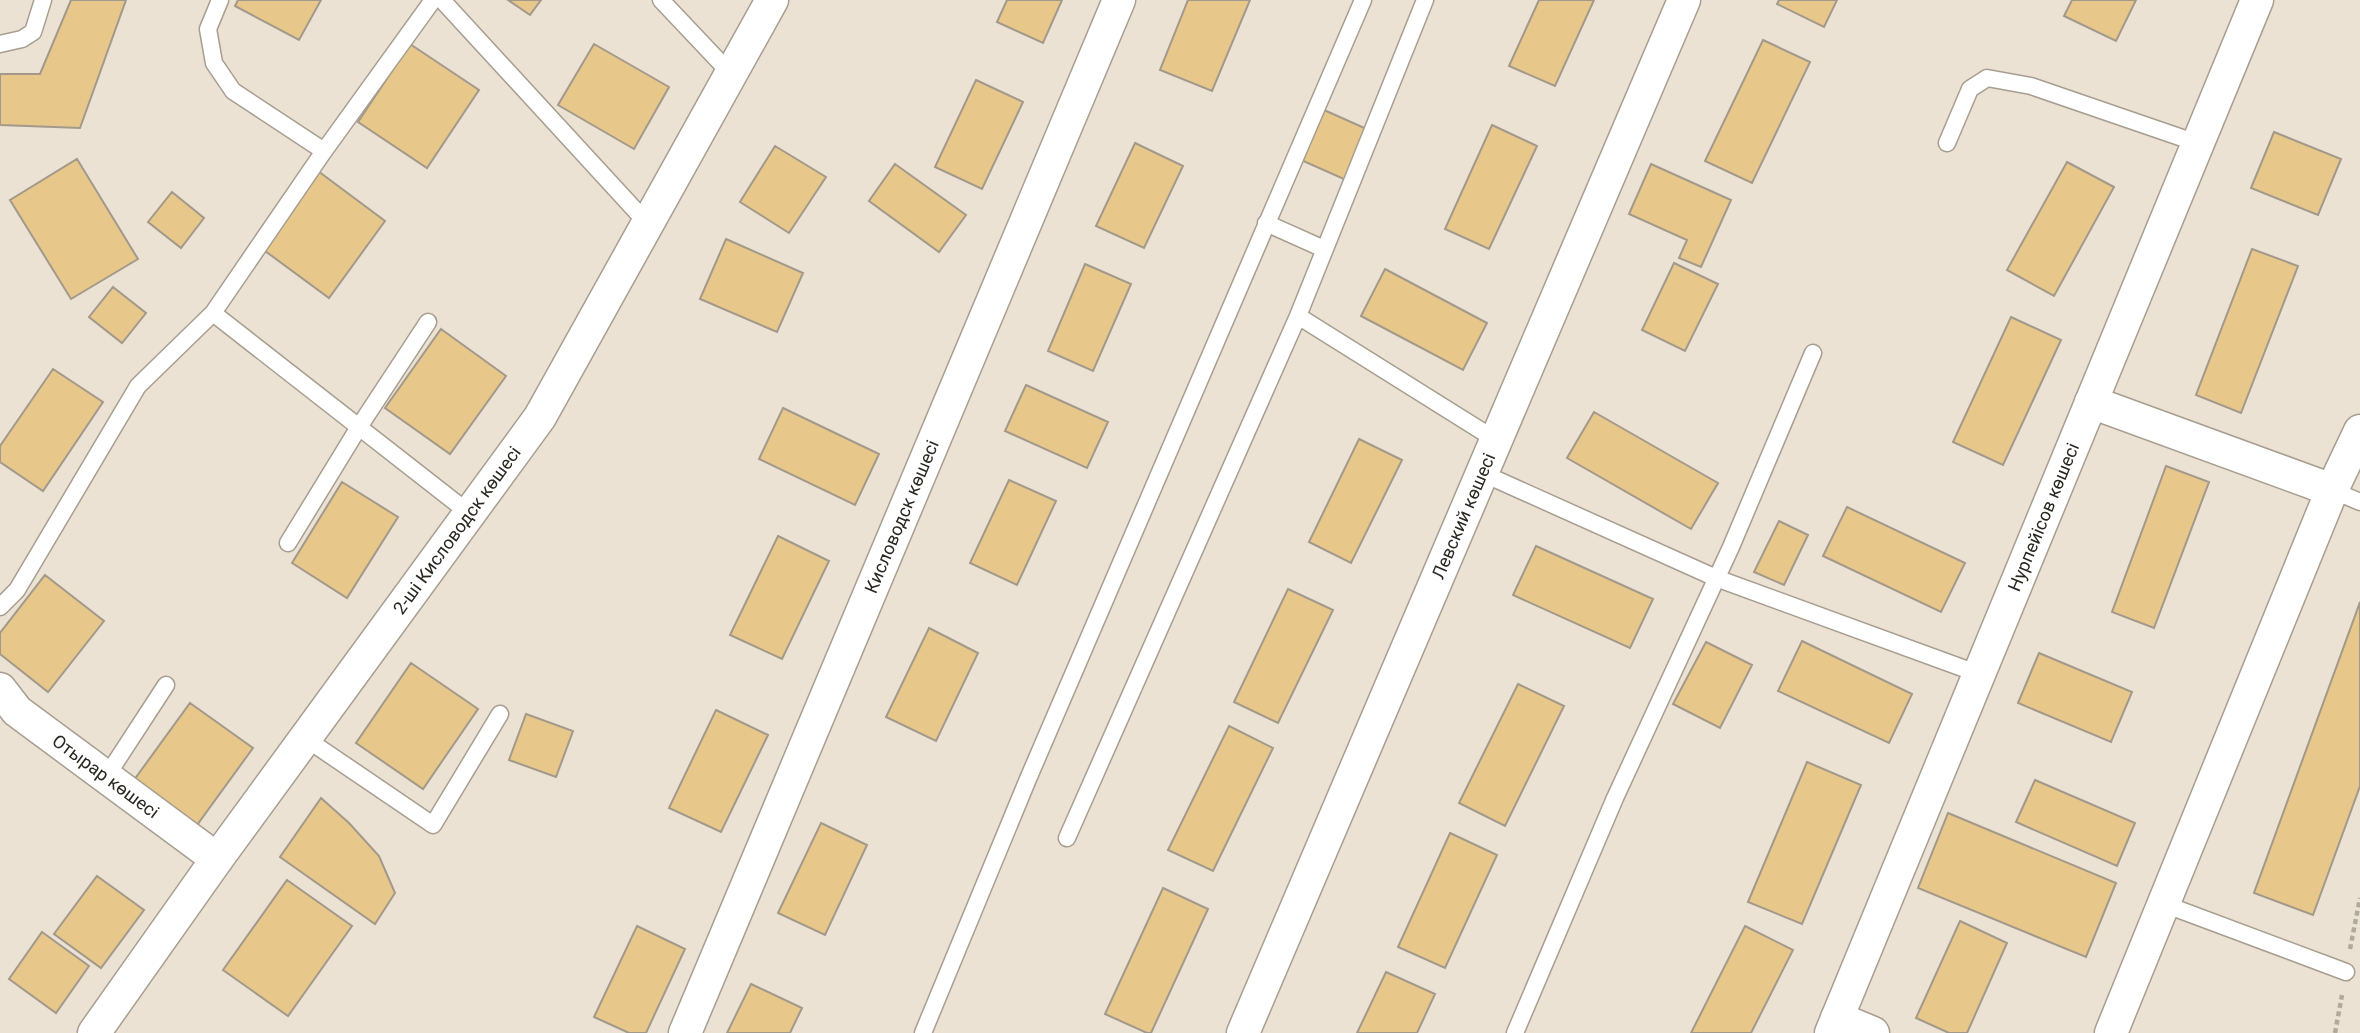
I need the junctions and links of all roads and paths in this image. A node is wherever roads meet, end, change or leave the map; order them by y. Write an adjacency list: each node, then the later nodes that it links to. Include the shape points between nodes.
1 (43, 0): 12 (lane, via 33,32)
2 (220, 0): 16 (lane, via 208,29 214,63 233,91)
3 (433, 0): 16 (lane)
4 (442, 0): 17 (lane)
5 (661, 0): 13 (lane)
6 (772, 0): 13 (street, 2-ші Кисловодск көшесі)
7 (1119, 0): 46 (street, Кисловодск көшесі)
8 (1363, 0): 18 (lane)
9 (1425, 0): 19 (lane)
10 (1684, 0): 27 (street, Левский көшесі)
11 (2256, 0): 15 (street, Нурпейісов көшесі)
12 (0, 44)
13 (731, 74): 17 (street, 2-ші Кисловодск көшесі)
14 (1947, 143): 15 (lane, via 1970,89 1987,78 2031,86)
15 (2197, 143): 24 (street, Нурпейісов көшесі)
16 (324, 151): 20 (lane)
17 (647, 223): 30 (street, 2-ші Кисловодск көшесі, via 540,417)
18 (1266, 223): 19 (lane); 47 (lane)
19 (1324, 249): 21 (lane)
20 (213, 313): 25 (lane); 33 (lane, via 138,386 17,590)
21 (1298, 316): 27 (lane); 40 (lane)
22 (428, 322): 25 (lane)
23 (1813, 353): 32 (lane)
24 (2091, 402): 29 (street); 34 (street, Нурпейісов көшесі)
25 (359, 428): 30 (lane); 31 (lane)
26 (2360, 431): 29 (street)
27 (1496, 440): 28 (street, Левский көшесі)
28 (1482, 473): 32 (lane); 48 (street, Левский көшесі)
29 (2346, 496): 42 (street)
30 (469, 513): 38 (street, 2-ші Кисловодск көшесі)
31 (288, 543)
32 (1716, 578): 34 (lane); 49 (lane)
33 (0, 607)
34 (1979, 674): 44 (street, Нурпейісов көшесі)
35 (166, 685): 39 (lane)
36 (0, 689): 39 (street, Отырар көшесі, via 17,712)
37 (500, 714): 38 (lane, via 433,825)
38 (305, 738): 41 (street, 2-ші Кисловодск көшесі)
39 (106, 777): 41 (street, Отырар көшесі)
40 (1067, 838)
41 (217, 859): 45 (street, 2-ші Кисловодск көшесі)
42 (2164, 904): 43 (lane); 51 (street)
43 (2346, 972)
44 (1834, 1026): 50 (street)
45 (94, 1033)
46 (685, 1033)
47 (923, 1033)
48 (1243, 1033)
49 (1515, 1033)
50 (1873, 1033)
51 (2111, 1033)

